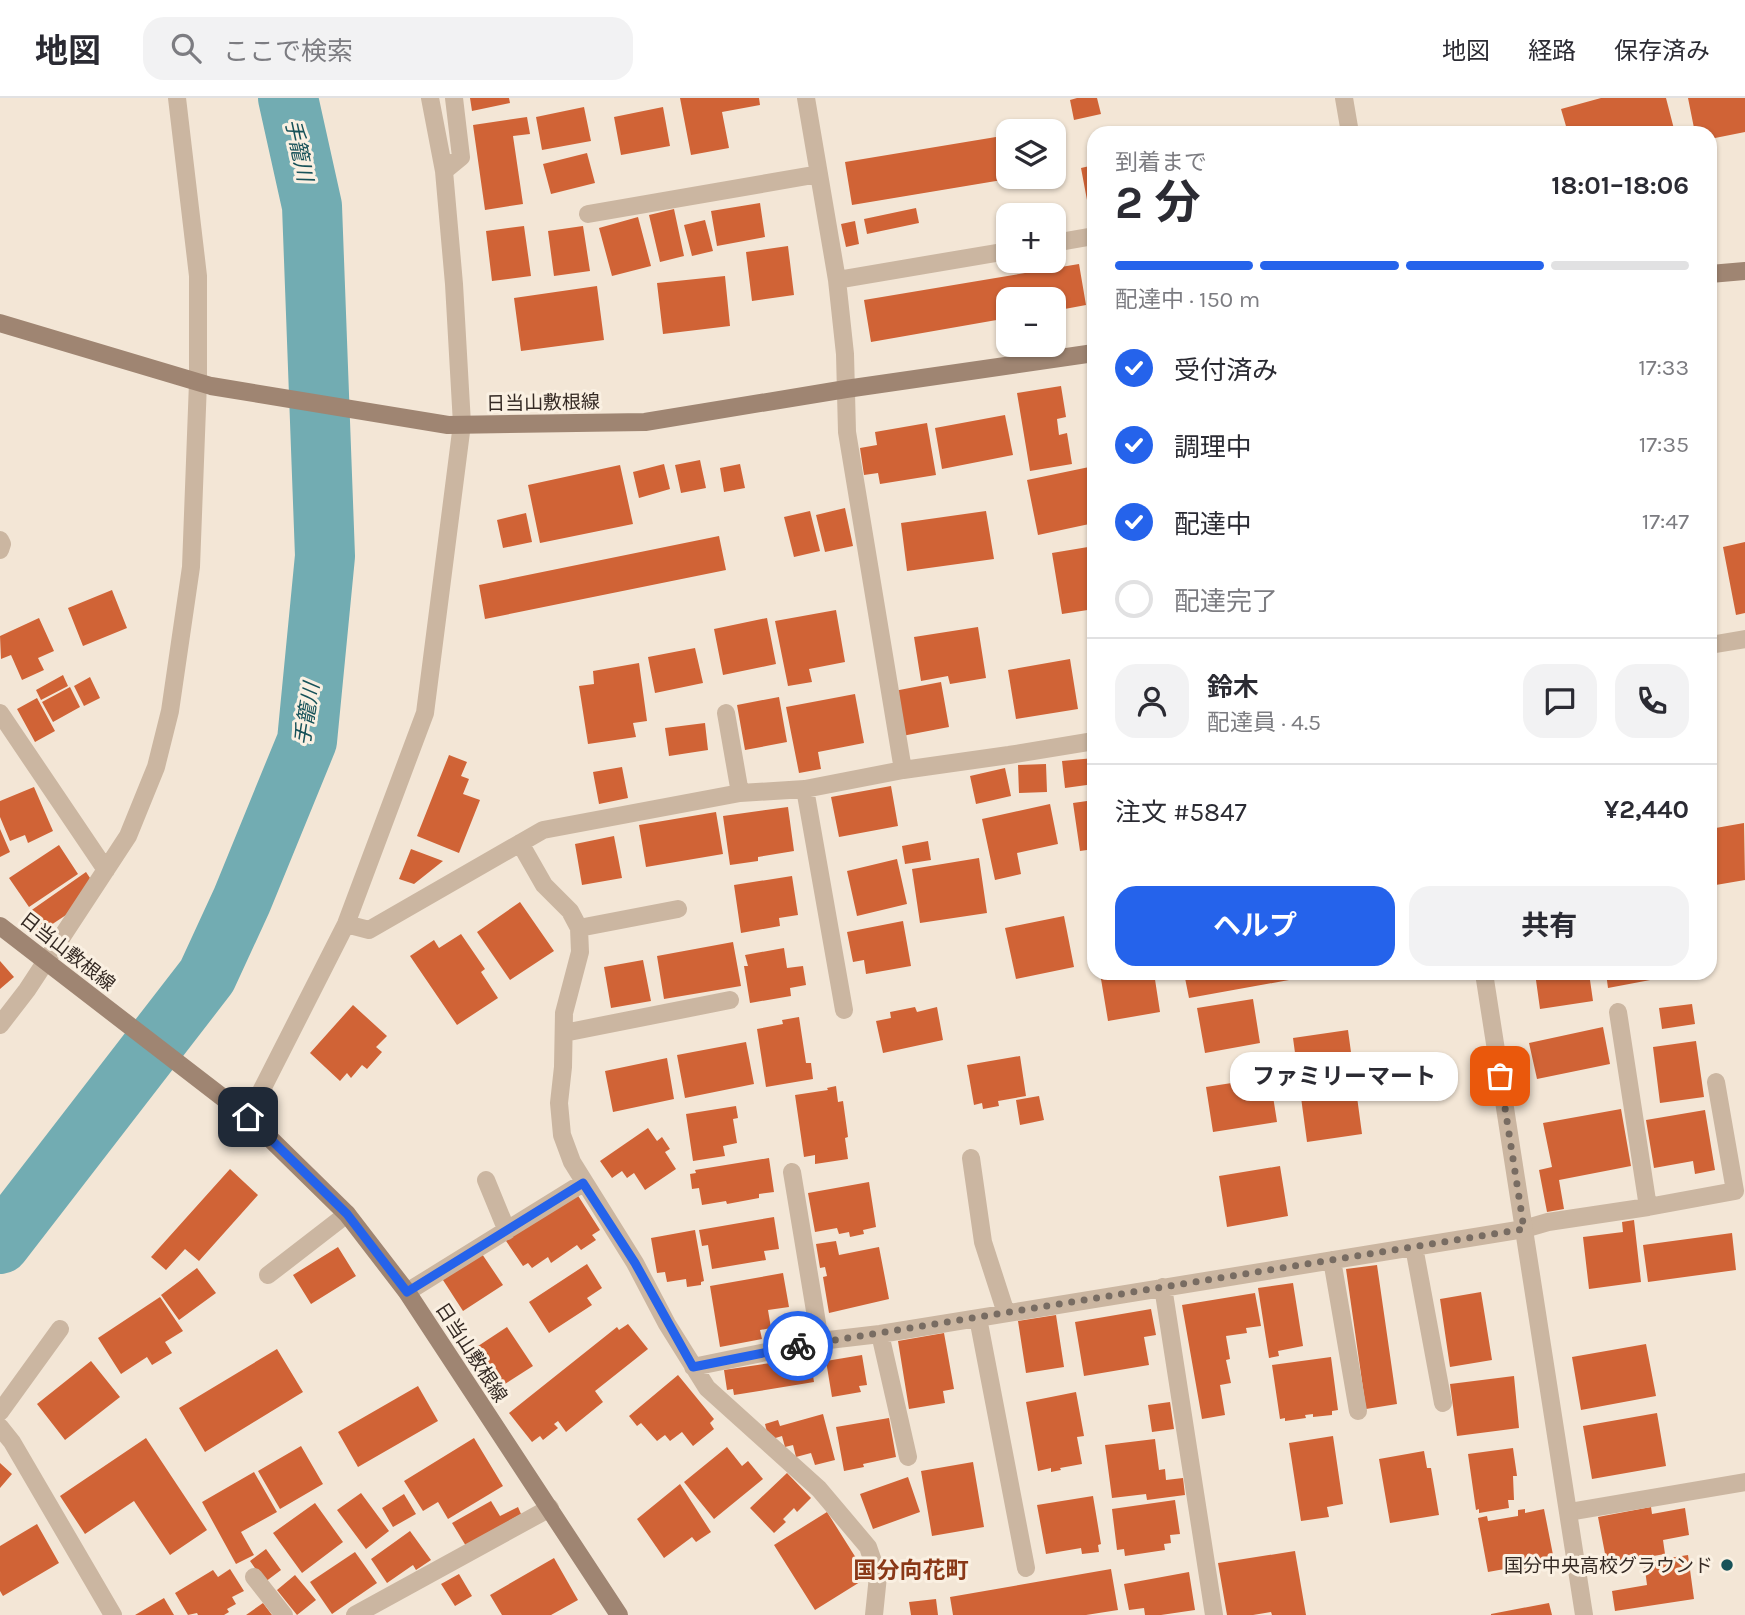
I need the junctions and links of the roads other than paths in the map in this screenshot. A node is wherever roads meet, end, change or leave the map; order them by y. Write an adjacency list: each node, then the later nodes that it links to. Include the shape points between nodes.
1 (177, 98): 18 (street, via 198,276)
2 (430, 98): 7 (street)
3 (454, 98): 7 (street, via 461,157)
4 (806, 98): 8 (street)
5 (1344, 98): 6 (street)
6 (1349, 126)
7 (444, 171): 20 (street, via 454,284)
8 (819, 174): 9 (street); 15 (street)
9 (587, 214)
10 (1087, 237): 11 (street)
11 (1066, 241)
12 (996, 253): 15 (street)
13 (1745, 271): 14 (main road)
14 (1717, 273)
15 (837, 280): 19 (street)
16 (0, 323): 18 (main road, 日当山敷根線)
17 (1087, 354): 19 (main road, 日当山敷根線)
18 (205, 384): 20 (main road, 日当山敷根線); 32 (street, via 191,567 170,711 156,767 133,825)
19 (846, 389): 20 (main road, 日当山敷根線, via 645,422); 28 (street, via 848,432)
20 (455, 424): 34 (street, via 425,713)
21 (0, 540): 22 (street)
22 (0, 550)
23 (1745, 639): 24 (street)
24 (1717, 644)
25 (0, 713): 32 (street)
26 (726, 713): 30 (street)
27 (1087, 742): 28 (street)
28 (903, 769): 29 (street)
29 (806, 789): 30 (street); 40 (street)
30 (740, 793): 31 (street, via 543,830)
31 (520, 843): 34 (street, via 369,930); 36 (street, via 544,885 564,904)
32 (106, 870): 37 (street)
33 (678, 909): 36 (street)
34 (346, 924): 45 (street)
35 (0, 926): 37 (main road, 日当山敷根線)
36 (579, 928): 43 (street, via 580,952 565,1003)
37 (47, 961): 42 (street); 45 (main road, 日当山敷根線)
38 (1485, 980): 52 (street)
39 (730, 1000): 43 (street)
40 (844, 1010)
41 (1618, 1012): 50 (street)
42 (0, 1025)
43 (564, 1033): 49 (street, via 559,1119 566,1148)
44 (1716, 1082): 50 (street, via 1735,1191)
45 (243, 1113): 51 (main road, 日当山敷根線)
46 (971, 1158): 59 (street, via 983,1242)
47 (792, 1172): 63 (street)
48 (486, 1180): 53 (street)
49 (583, 1183): 53 (street); 64 (street, via 635,1263)
50 (1648, 1207): 52 (street)
51 (347, 1214): 56 (street); 58 (main road, 日当山敷根線)
52 (1524, 1229): 54 (street); 72 (street)
53 (507, 1231): 58 (street)
54 (1413, 1247): 55 (street); 65 (street)
55 (1332, 1260): 57 (street); 66 (street)
56 (268, 1275)
57 (1163, 1287): 59 (street); 80 (street)
58 (407, 1292): 71 (main road, 日当山敷根線)
59 (1006, 1313): 60 (street)
60 (978, 1318): 62 (street); 73 (street)
61 (60, 1329): 67 (street)
62 (880, 1334): 63 (street); 69 (street)
63 (820, 1341): 64 (street)
64 (693, 1367): 79 (street, via 719,1401 819,1489 868,1547 878,1576)
65 (1443, 1403)
66 (1358, 1411)
67 (0, 1412)
68 (0, 1427): 75 (street)
69 (908, 1457)
70 (1745, 1482): 72 (street)
71 (550, 1507): 77 (street); 78 (main road, 日当山敷根線)
72 (1569, 1512): 81 (street)
73 (1026, 1569)
74 (254, 1577): 76 (street)
75 (113, 1615)
76 (284, 1615)
77 (355, 1615)
78 (619, 1615)
79 (874, 1615)
80 (1214, 1615)
81 (1584, 1615)

